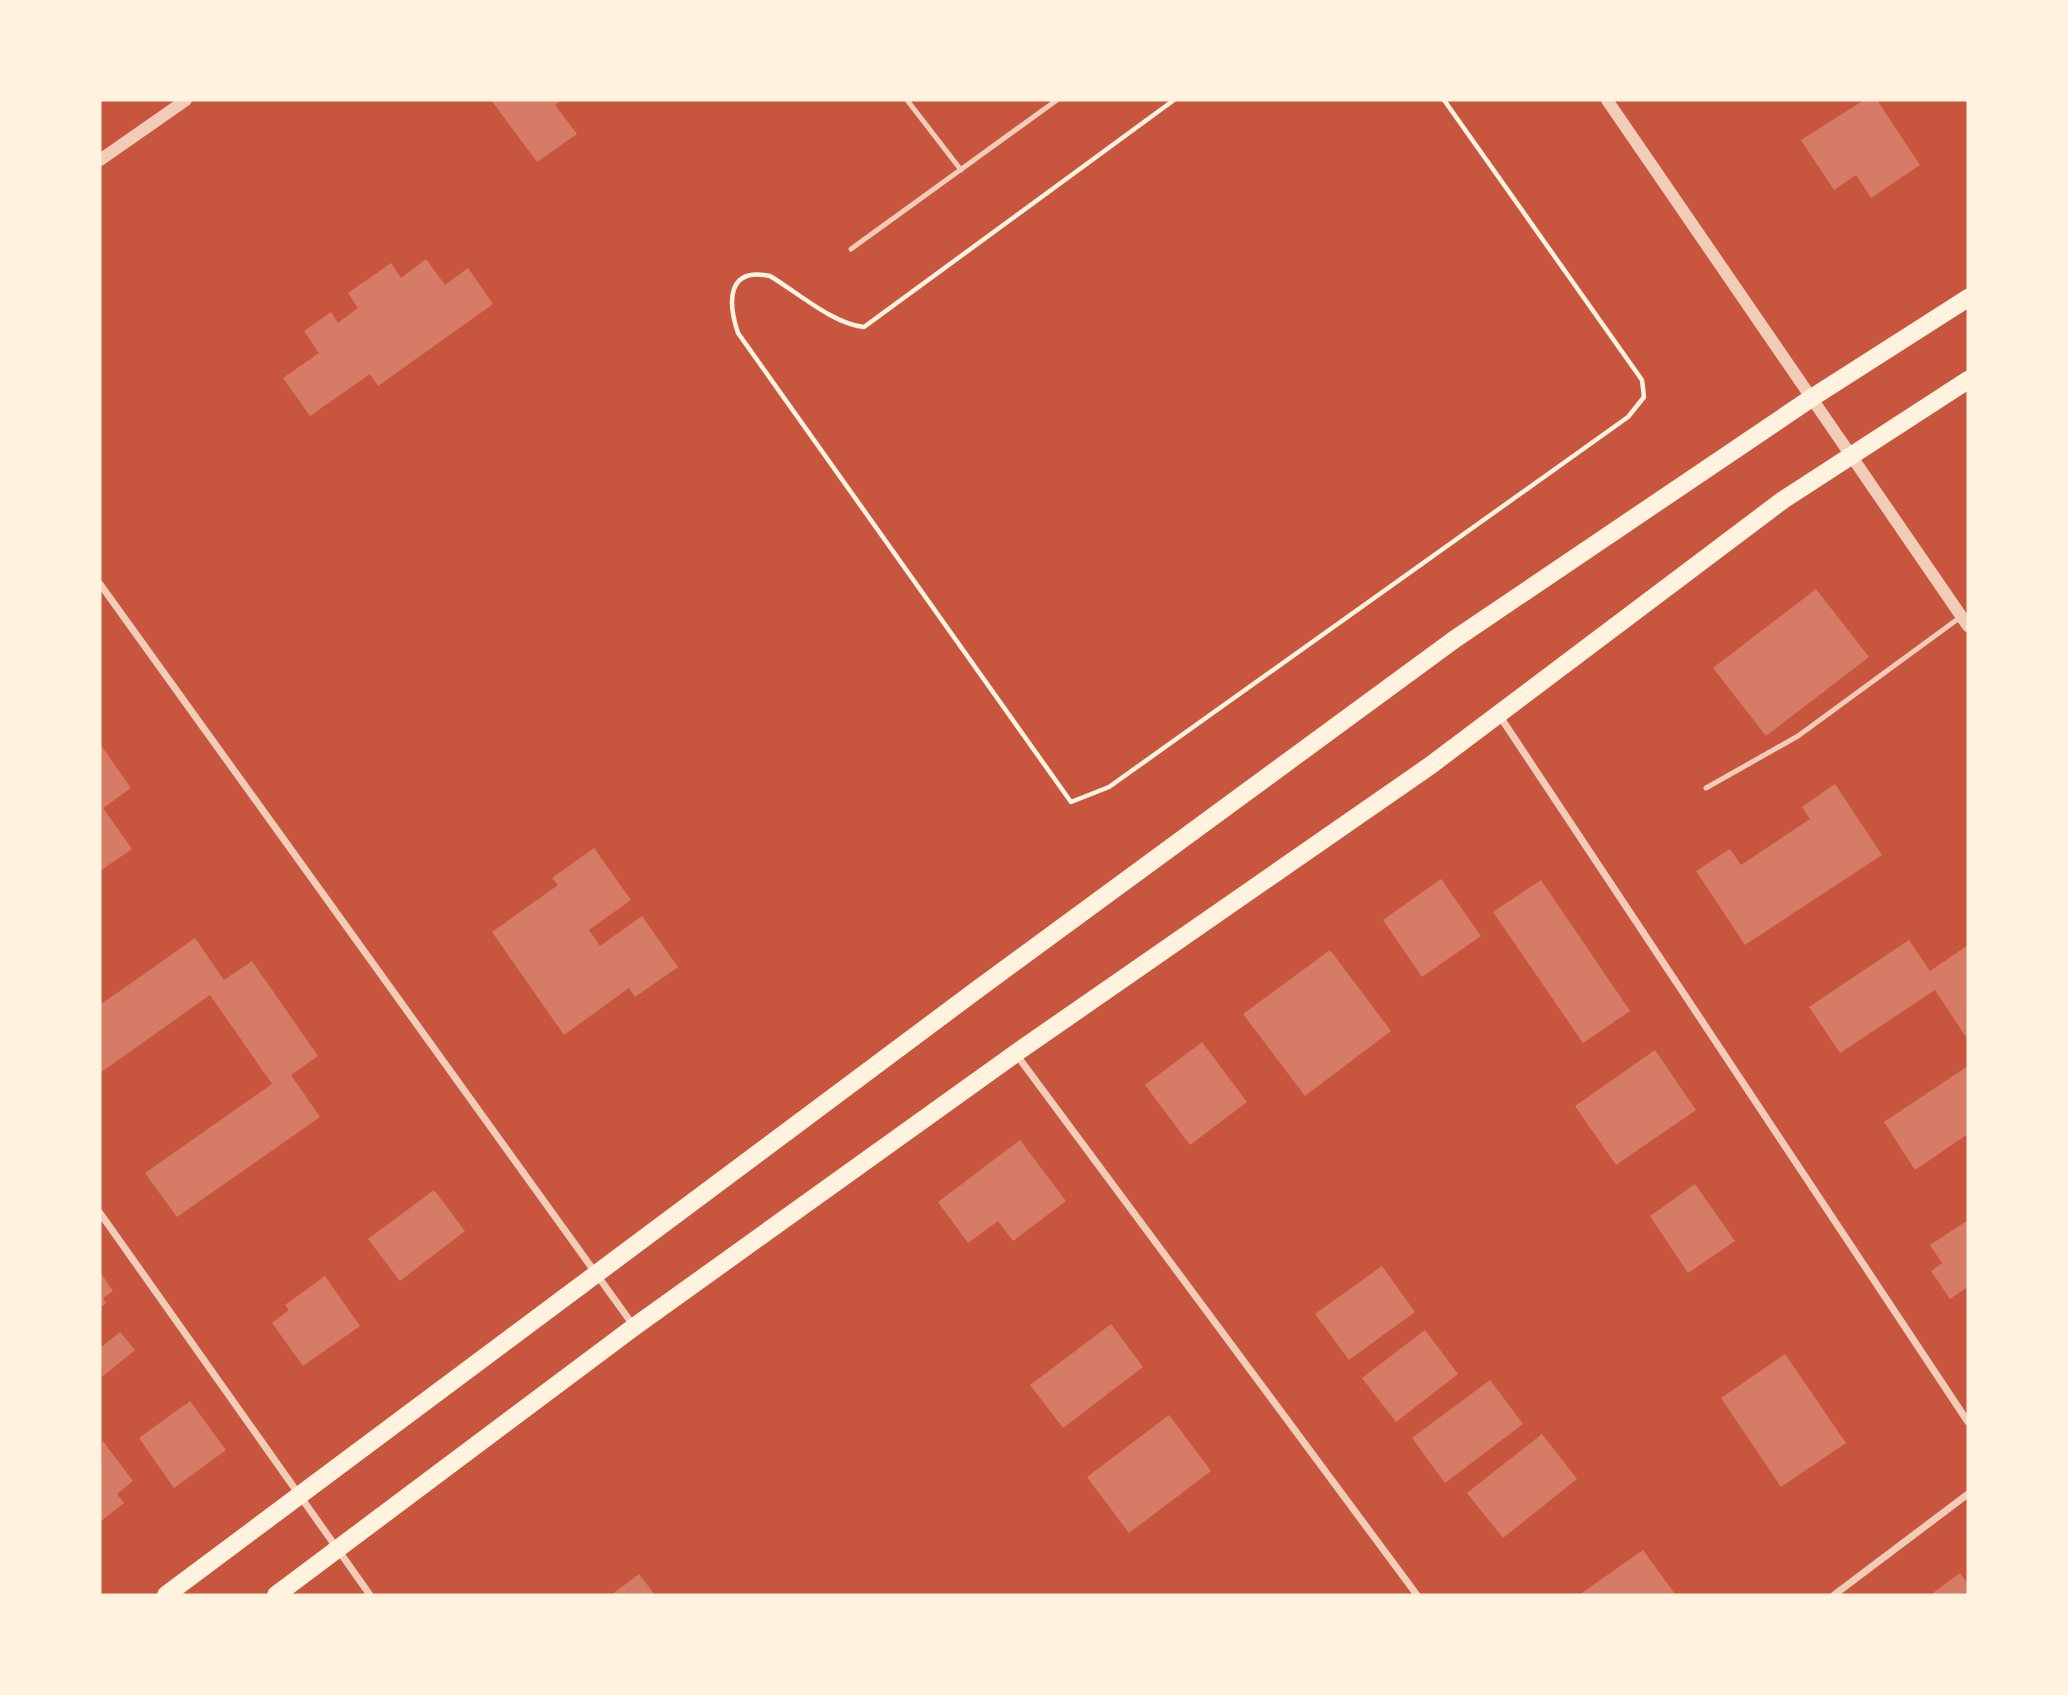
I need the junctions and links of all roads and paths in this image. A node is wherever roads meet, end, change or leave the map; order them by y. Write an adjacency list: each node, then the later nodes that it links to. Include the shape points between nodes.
1 (186, 100): 7 (street)
2 (907, 100): 8 (lane)
3 (1057, 100): 8 (lane)
4 (1174, 100): 5 (path, via 864,327 850,326 769,276 746,277 731,295 738,333 1071,802 1109,787 1628,417 1644,397 1642,380)
5 (1444, 100)
6 (1607, 100): 12 (street)
7 (100, 160)
8 (961, 170): 9 (lane)
9 (851, 249)
10 (1968, 298): 12 (main road)
11 (1968, 380): 13 (main road)
12 (1813, 397): 13 (street); 20 (main road, via 1444,647)
13 (1852, 455): 15 (street); 16 (main road, via 1783,500)
14 (100, 584): 20 (street)
15 (1965, 621): 17 (lane, via 1798,736)
16 (1498, 715): 18 (main road); 22 (street)
17 (1706, 788)
18 (1016, 1054): 21 (main road); 29 (street)
19 (100, 1213): 24 (street)
20 (596, 1274): 21 (street); 24 (main road)
21 (634, 1327): 25 (main road)
22 (1968, 1422)
23 (1968, 1493): 30 (street)
24 (298, 1495): 25 (street); 26 (main road)
25 (337, 1549): 27 (main road); 28 (street)
26 (166, 1595)
27 (276, 1595)
28 (370, 1595)
29 (1417, 1595)
30 (1834, 1595)

